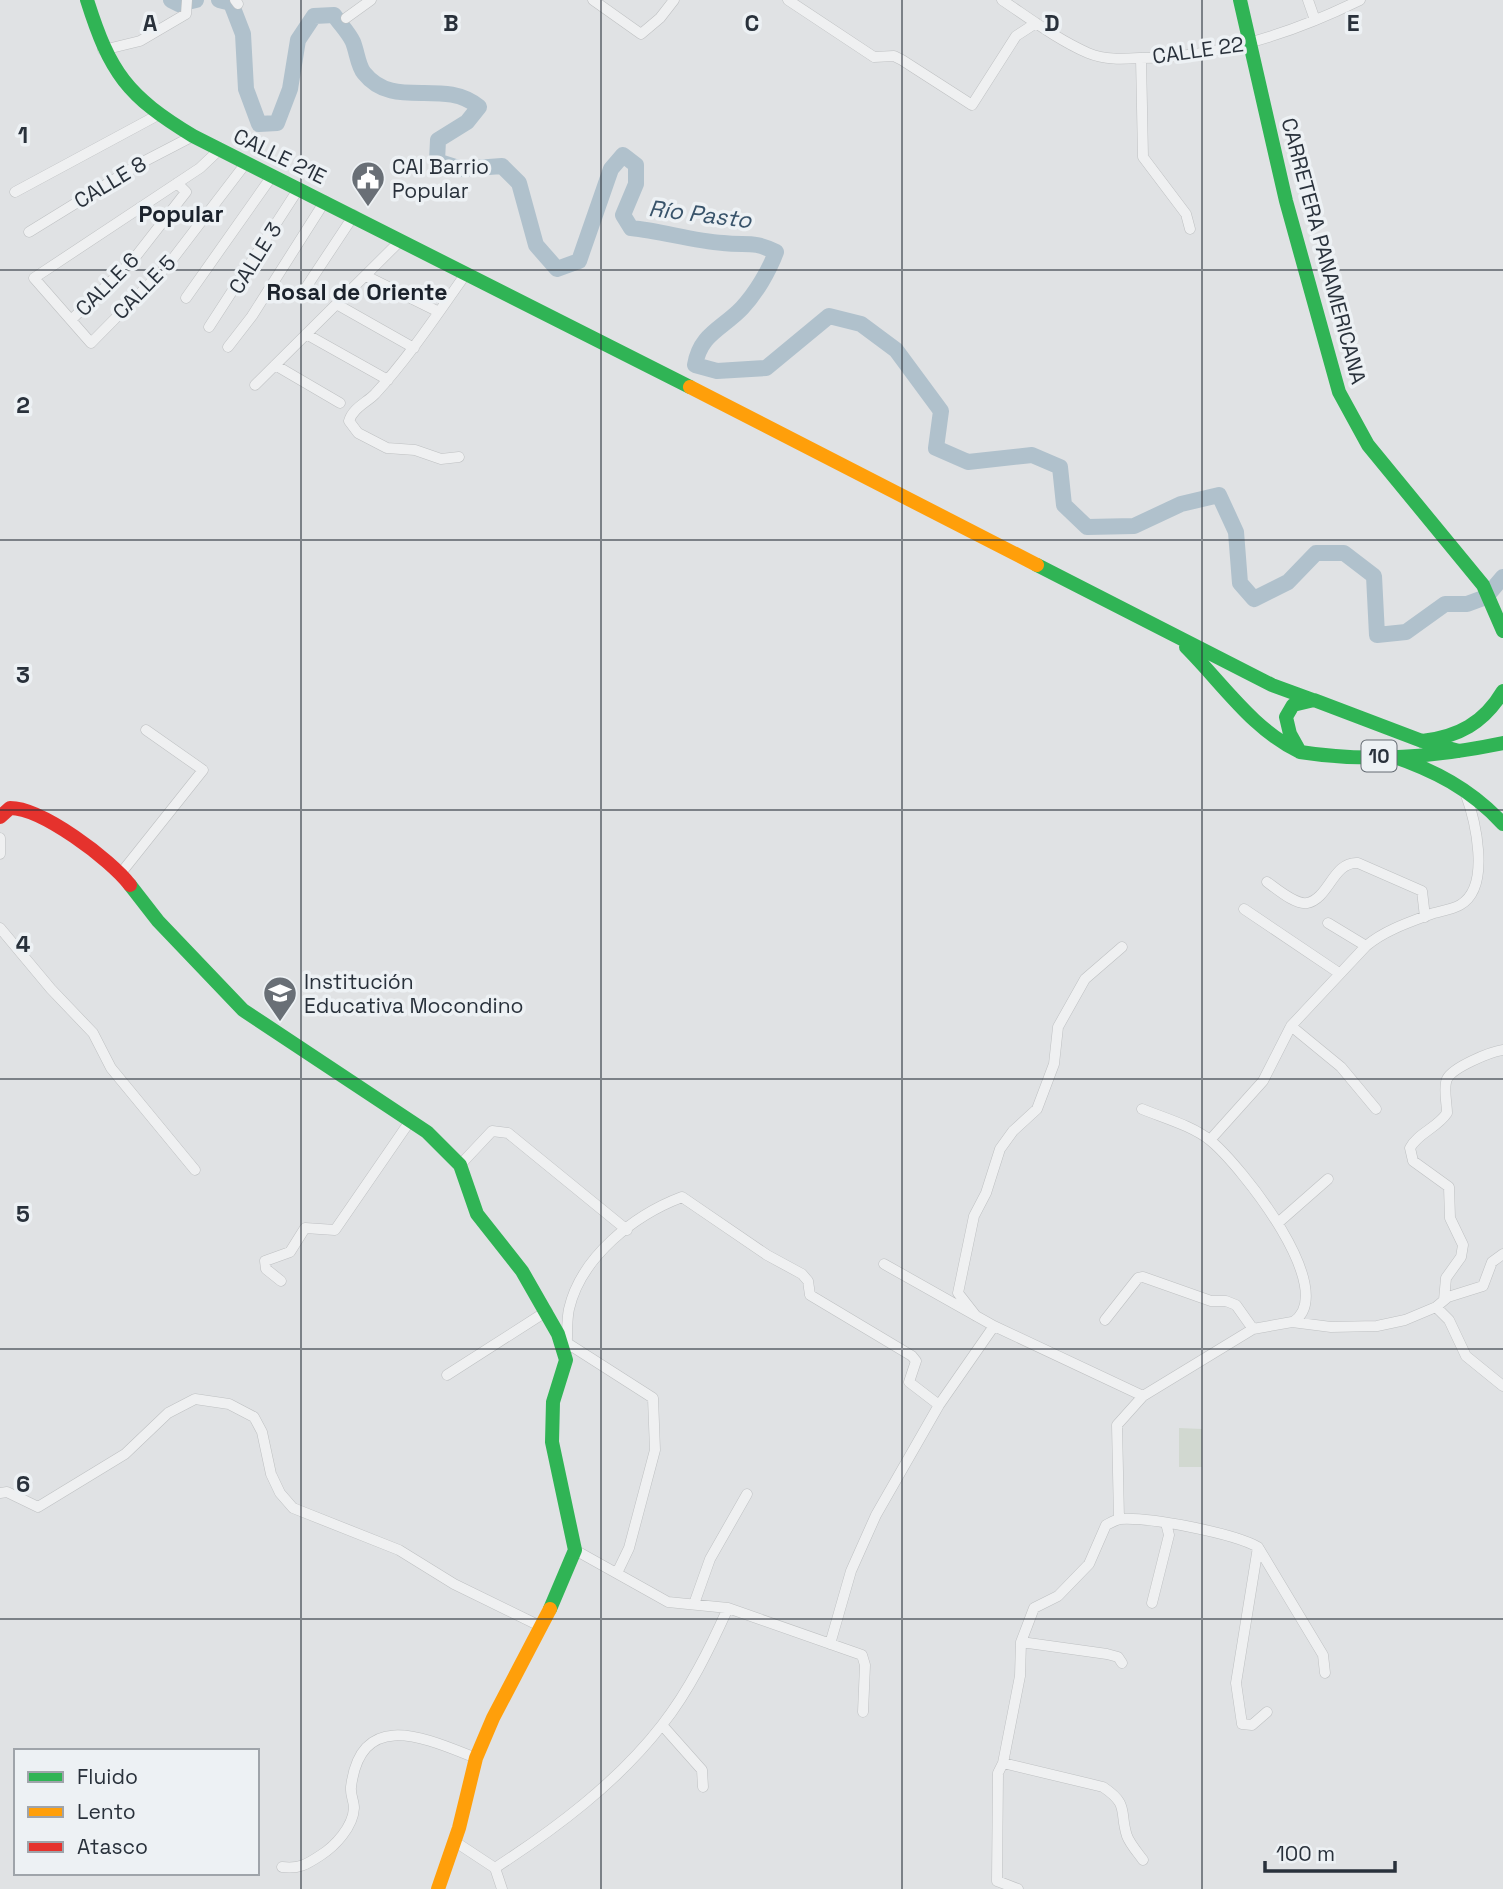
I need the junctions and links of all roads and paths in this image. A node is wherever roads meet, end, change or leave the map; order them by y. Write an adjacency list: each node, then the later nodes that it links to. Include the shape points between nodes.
1 (87, 0): 15 (main road, CALLE 21E)
2 (371, 0): 11 (street)
3 (593, 0): 4 (street, via 641,34)
4 (674, 0)
5 (788, 0): 13 (street, via 846,41 874,57 902,60 968,105 975,102 1016,37)
6 (1002, 0): 13 (street, CALLE 22)
7 (1240, 0): 14 (main road, CARRETERA PANAMERICANA)
8 (1308, 0): 12 (street)
9 (1360, 0): 12 (street, CALLE 22)
10 (188, 4): 15 (street, via 186,14 154,34)
11 (346, 18)
12 (1315, 20): 14 (street, CALLE 22)
13 (1036, 23): 16 (street, CALLE 22, via 1087,53 1108,59)
14 (1250, 43): 16 (street, CALLE 22, via 1175,58); 46 (main road, CARRETERA PANAMERICANA, via 1286,201 1332,374 1346,409 1368,445 1483,585)
15 (103, 50): 17 (main road, CALLE 21E, via 139,99)
16 (1140, 58): 27 (street, via 1143,158 1186,214)
17 (158, 115): 18 (main road, CALLE 21E); 24 (street)
18 (192, 136): 19 (main road, CALLE 21E); 28 (street, CALLE 8)
19 (219, 150): 20 (main road, CALLE 21E); 22 (street)
20 (246, 163): 21 (main road, CALLE 21E); 36 (street, CALLE 5, via 168,265 91,343)
21 (272, 176): 23 (main road, CALLE 21E); 33 (street)
22 (177, 183): 36 (street, CALLE 6, via 186,192 166,220 134,260); 36 (street, via 34,278)
23 (299, 188): 25 (main road, CALLE 21E); 37 (street, CALLE 3)
24 (15, 192)
25 (325, 201): 26 (main road, CALLE 21E); 39 (street)
26 (354, 215): 29 (main road, CALLE 21E); 32 (street)
27 (1190, 229)
28 (29, 232)
29 (400, 241): 30 (main road, CALLE 21E); 31 (street)
30 (465, 275): 35 (street); 47 (main road, CALLE 21E / 10)
31 (366, 276): 34 (street); 35 (street)
32 (303, 292)
33 (186, 298)
34 (338, 305): 38 (street); 40 (street)
35 (439, 312): 40 (street)
36 (71, 320)
37 (209, 327)
38 (306, 334): 41 (street); 42 (street)
39 (228, 347)
40 (414, 348): 42 (street)
41 (275, 365): 43 (street); 44 (street)
42 (387, 380): 45 (street, via 354,411 349,421 353,429 387,448 415,450 441,459)
43 (255, 385)
44 (340, 403)
45 (459, 457)
46 (1500, 619)
47 (1170, 632): 49 (main road, 10, via 1272,685); 54 (main road, 10, via 1212,670 1266,734)
48 (1503, 691): 51 (main road, via 1482,721 1463,733)
49 (1314, 700): 51 (main road, 10); 54 (main road, via 1292,705 1285,716 1286,728)
50 (146, 730): 63 (street, via 203,770)
51 (1422, 741): 53 (main road, 10)
52 (1502, 743): 53 (main road, 10)
53 (1459, 751): 55 (main road, 10)
54 (1300, 752): 55 (main road, 10, via 1322,757)
55 (1389, 755): 56 (main road, via 1427,767)
56 (1463, 786): 57 (main road); 59 (street)
57 (1492, 810): 59 (main road); 60 (main road)
58 (0, 817): 63 (main road, via 10,808 34,813)
59 (1476, 822): 66 (street, via 1472,894 1461,905)
60 (1503, 824)
61 (0, 838): 62 (street)
62 (0, 854)
63 (121, 873): 76 (main road, via 158,920 243,1010)
64 (1267, 882): 66 (street, via 1306,903 1343,867 1358,863 1422,891)
65 (1244, 909): 71 (street)
66 (1425, 916): 69 (street)
67 (1328, 923): 69 (street)
68 (0, 928): 79 (street, via 93,1033 111,1068)
69 (1366, 946): 71 (street)
70 (1122, 947): 88 (street, via 1085,979 1058,1027 1054,1064 1037,1109 1000,1149 974,1216 958,1293)
71 (1339, 973): 72 (street)
72 (1291, 1026): 75 (street, via 1340,1067); 77 (street, via 1263,1081)
73 (1503, 1050): 86 (street, via 1483,1055 1451,1073 1446,1086 1447,1113 1410,1148 1413,1161 1449,1187 1451,1218 1463,1245)
74 (1142, 1109): 77 (street)
75 (1377, 1109)
76 (410, 1121): 78 (main road); 85 (street, via 335,1230 305,1228 289,1252 265,1261 266,1269)
77 (1210, 1140): 81 (street, via 1248,1177)
78 (460, 1165): 82 (street, via 492,1131 508,1133); 87 (main road, via 477,1214)
79 (195, 1170)
80 (1328, 1179): 81 (street)
81 (1279, 1222): 90 (street, via 1308,1302)
82 (626, 1230): 93 (street, via 587,1268 569,1309); 98 (street, via 672,1201 682,1197 694,1202 767,1255 802,1274 810,1295 912,1356 916,1361 909,1382)
83 (1503, 1254): 86 (street, via 1492,1262 1483,1286)
84 (884, 1264): 88 (street)
85 (281, 1281)
86 (1440, 1303): 90 (street, via 1405,1320 1377,1326); 96 (street, via 1466,1356)
87 (547, 1311): 94 (main road); 95 (street)
88 (976, 1317): 91 (street)
89 (1105, 1320): 92 (street, via 1143,1277 1211,1301 1226,1301 1236,1306)
90 (1292, 1322): 92 (street)
91 (994, 1326): 97 (street); 98 (street)
92 (1253, 1329): 97 (street)
93 (567, 1343): 94 (street); 105 (street, via 653,1398 655,1450 629,1548)
94 (566, 1360): 104 (main road, via 553,1402 552,1442)
95 (447, 1375)
96 (1503, 1386)
97 (1143, 1396): 101 (street, via 1117,1425)
98 (939, 1405): 111 (street, via 861,1544)
99 (0, 1493): 109 (street, via 38,1507 125,1454 168,1413 195,1399 229,1404 254,1417 271,1474 293,1508 399,1550 454,1584)
100 (747, 1494): 107 (street, via 710,1559)
101 (1119, 1519): 102 (street); 110 (street, via 1106,1525 1089,1564 1058,1596 1034,1608)
102 (1166, 1523): 103 (street, via 1246,1540); 106 (street, via 1169,1535)
103 (1258, 1547): 113 (street, via 1323,1655); 115 (street, via 1236,1682 1242,1724 1252,1725)
104 (575, 1550): 105 (street); 109 (main road)
105 (617, 1573): 107 (street, via 668,1602)
106 (1152, 1603)
107 (694, 1604): 108 (street)
108 (728, 1608): 111 (street); 116 (street, via 711,1646)
109 (542, 1627): 117 (main road)
110 (1021, 1642): 112 (street, via 1107,1654); 118 (street, via 1020,1676)
111 (830, 1644): 114 (street, via 862,1654 866,1665)
112 (1122, 1663)
113 (1325, 1673)
114 (863, 1712)
115 (1267, 1712)
116 (662, 1725): 119 (street, via 702,1770); 123 (street, via 604,1786 552,1830)
117 (476, 1758): 120 (main road); 122 (street, via 400,1733 379,1737 356,1767 351,1789 354,1810 347,1828 330,1849 304,1867)
118 (1003, 1763): 121 (street, via 1112,1793 1125,1813 1127,1834); 126 (street, via 997,1784 996,1874 997,1881)
119 (703, 1787)
120 (454, 1841): 123 (street); 124 (main road)
121 (1143, 1860)
122 (282, 1867)
123 (495, 1868): 125 (street)
124 (438, 1889)
125 (502, 1889)
126 (1017, 1889)

